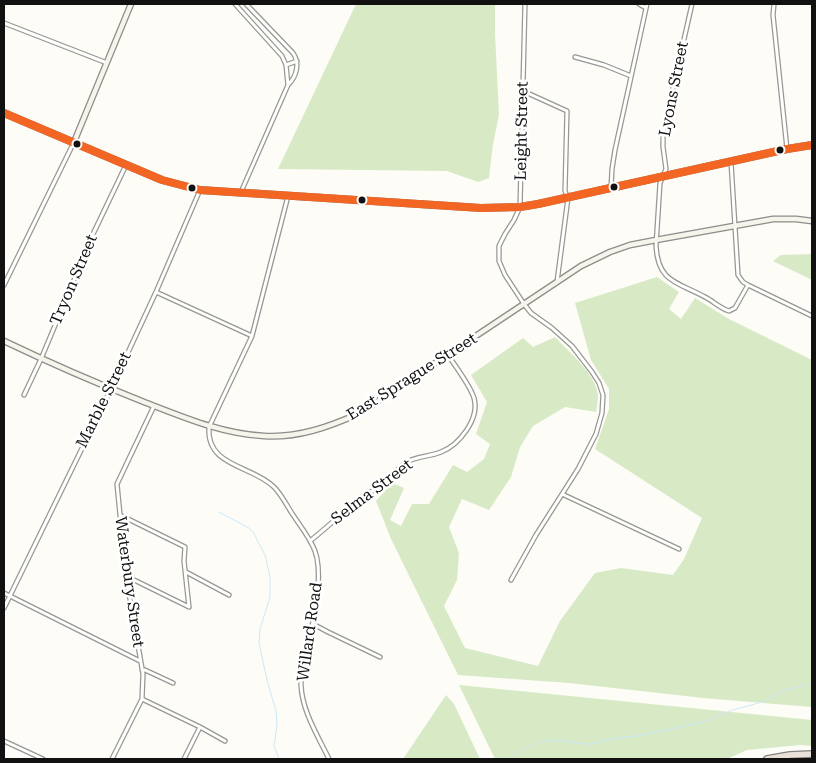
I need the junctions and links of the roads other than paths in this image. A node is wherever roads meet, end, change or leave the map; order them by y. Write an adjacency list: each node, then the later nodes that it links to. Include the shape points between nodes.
1 (132, 4): 12 (street)
2 (235, 4): 13 (street, via 282,56)
3 (246, 4): 11 (street)
4 (525, 4): 16 (street, Leight Street)
5 (639, 4): 8 (street)
6 (692, 4): 23 (street, Lyons Street, via 664,132 666,169)
7 (774, 4): 20 (street)
8 (647, 6): 14 (street)
9 (4, 23): 12 (street)
10 (575, 57): 14 (street)
11 (297, 61): 13 (street); 15 (street)
12 (107, 63): 18 (street)
13 (286, 65): 15 (street)
14 (631, 76): 24 (street, via 615,150)
15 (288, 85): 26 (street)
16 (523, 90): 28 (street, via 567,111 565,191); 29 (street, Leight Street)
17 (4, 113): 18 (main road)
18 (74, 142): 22 (main road); 34 (street)
19 (812, 145): 20 (main road)
20 (787, 149): 21 (main road)
21 (731, 162): 23 (main road); 31 (street)
22 (126, 164): 25 (main road, via 162,180); 42 (street, Tryon Street)
23 (663, 177): 24 (main road); 32 (street, Lyons Street)
24 (611, 188): 28 (main road)
25 (200, 190): 26 (main road); 36 (street, Marble Street)
26 (241, 193): 27 (main road)
27 (288, 196): 29 (main road, via 481,208); 39 (street)
28 (568, 198): 29 (main road); 33 (street)
29 (520, 207): 37 (street, Leight Street, via 499,246 499,261)
30 (812, 221): 31 (street, East Sprague Street, via 773,219)
31 (736, 225): 32 (street, East Sprague Street); 35 (street, via 738,275)
32 (656, 240): 33 (street, East Sprague Street, via 610,252); 35 (street, Lyons Street, via 658,259 670,278 723,309 734,308)
33 (557, 282): 37 (street, East Sprague Street)
34 (4, 285)
35 (748, 285): 38 (street)
36 (156, 292): 39 (street); 43 (street, Marble Street)
37 (524, 304): 41 (street, East Sprague Street); 47 (street, Leight Street, via 572,346 599,383 603,395 596,434)
38 (812, 316)
39 (252, 336): 46 (street)
40 (4, 341): 42 (street, East Sprague Street)
41 (448, 356): 46 (street, East Sprague Street, via 360,414 320,429 266,436); 49 (street, Selma Street, via 474,397 474,414 463,436 448,449 406,462)
42 (41, 359): 43 (street, East Sprague Street); 44 (street, Tryon Street)
43 (111, 389): 45 (street, East Sprague Street); 56 (street, Marble Street)
44 (24, 395)
45 (154, 406): 46 (street, East Sprague Street); 48 (street, Waterbury Street, via 117,484)
46 (209, 427): 49 (street, Willard Road, via 210,443 218,453 274,487)
47 (562, 494): 50 (street); 53 (street, Leight Street)
48 (120, 514): 51 (street, via 185,547); 52 (street, Waterbury Street)
49 (310, 541): 58 (street, Willard Road, via 318,572)
50 (679, 549)
51 (185, 572): 52 (street, via 189,607); 55 (street)
52 (126, 576): 60 (street, Waterbury Street)
53 (511, 580)
54 (4, 593): 56 (street)
55 (229, 595)
56 (10, 596): 57 (street, Marble Street); 60 (street)
57 (4, 608)
58 (313, 624): 59 (street); 71 (street, Willard Road, via 302,663 302,698)
59 (380, 657)
60 (140, 661): 61 (street, Waterbury Street)
61 (142, 670): 62 (street); 63 (street, Waterbury Street)
62 (173, 683)
63 (142, 700): 64 (street); 69 (street, Waterbury Street)
64 (200, 727): 66 (street); 70 (street)
65 (4, 741): 68 (street)
66 (225, 741)
67 (812, 754): 72 (highway)
68 (43, 759)
69 (112, 759)
70 (184, 759)
71 (329, 759)
72 (767, 759)

